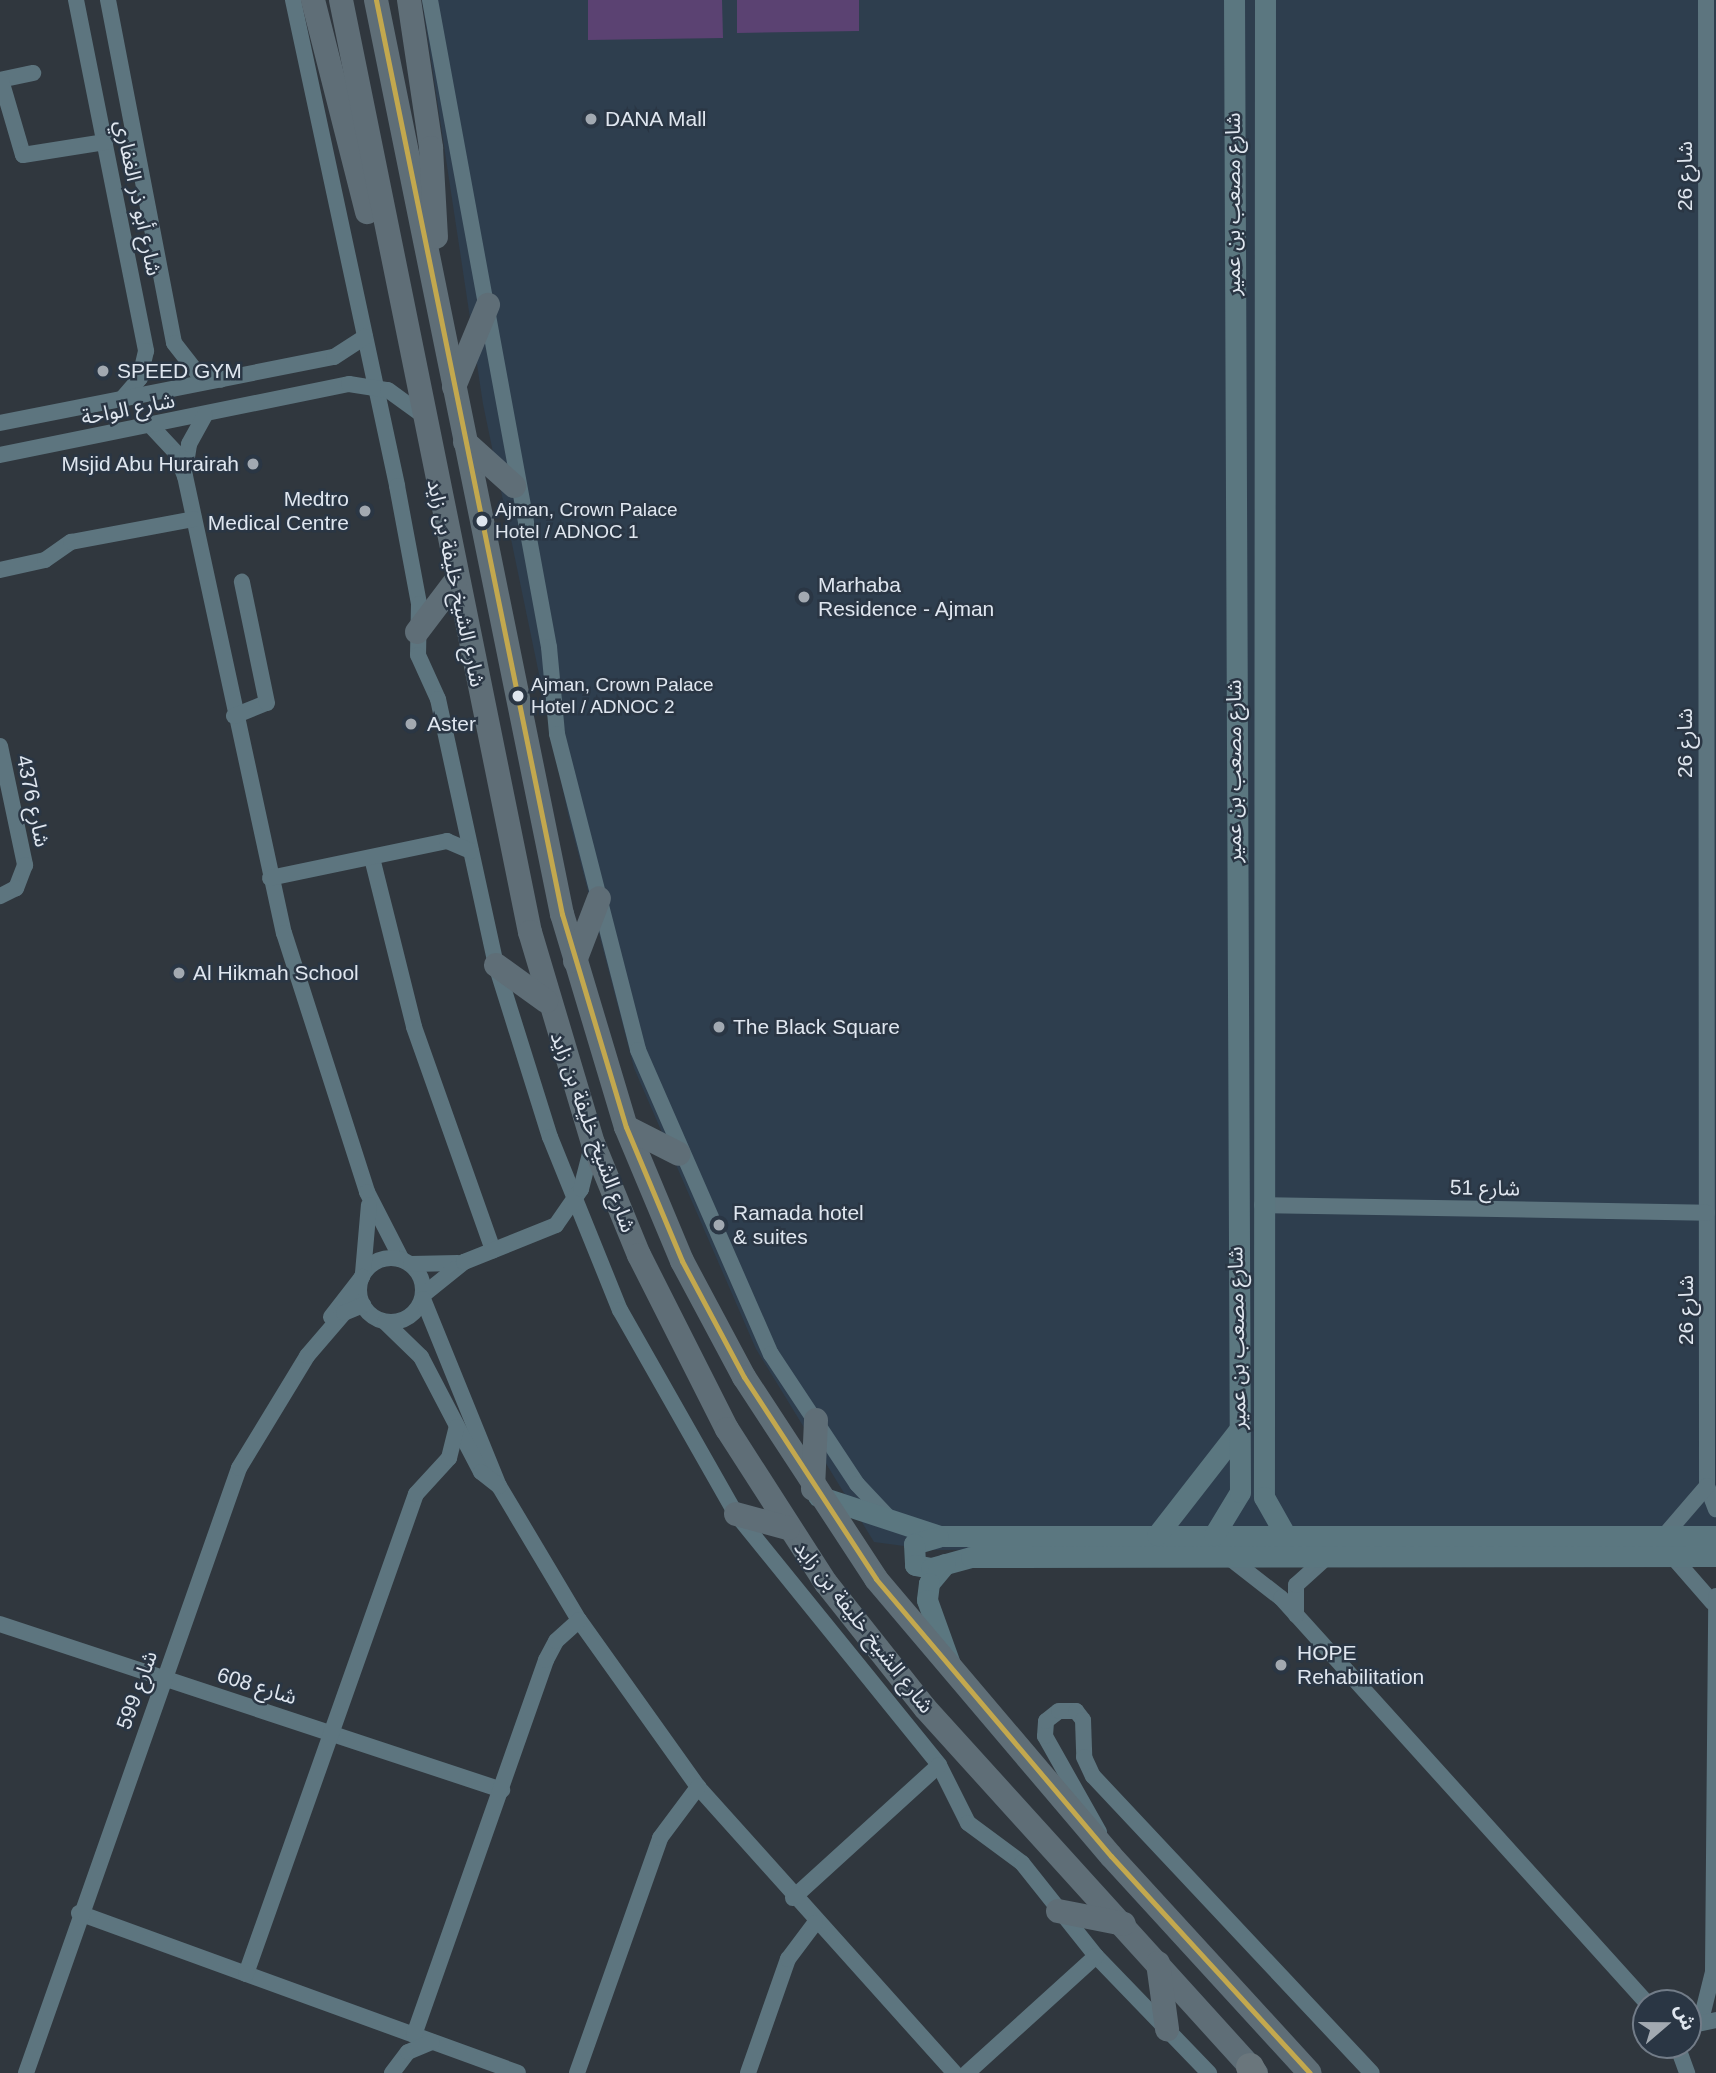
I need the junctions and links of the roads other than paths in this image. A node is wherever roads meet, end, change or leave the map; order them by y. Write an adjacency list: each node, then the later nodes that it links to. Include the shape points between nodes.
1 (76, 0): 14 (street, شارع أبو ذر الغفاري)
2 (108, 0): 19 (street, شارع أبو ذر الغفاري)
3 (293, 0): 21 (street)
4 (313, 0): 16 (main road, via 351,159)
5 (341, 0): 16 (main road, شارع الشيخ خليفة بن زايد)
6 (376, 0): 17 (main road, شارع الشيخ خليفة بن زايد)
7 (409, 0): 17 (main road, via 431,148)
8 (430, 0): 18 (street)
9 (1234, 0): 77 (street, شارع مصعب بن عمير)
10 (1265, 0): 62 (street, شارع مصعب بن عمير)
11 (1706, 0): 15 (street, شارع 26)
12 (33, 73): 13 (street)
13 (1, 80): 14 (street, via 23,155)
14 (105, 142): 20 (street, شارع أبو ذر الغفاري)
15 (1711, 264): 36 (street, شارع 26)
16 (394, 285): 28 (main road, شارع الشيخ خليفة بن زايد)
17 (434, 287): 25 (main road, شارع الشيخ خليفة بن زايد)
18 (488, 305): 25 (main road); 35 (street)
19 (169, 313): 20 (street, via 156,322); 23 (street, شارع أبو ذر الغفاري, via 187,364)
20 (141, 320): 26 (street, شارع أبو ذر الغفاري, via 145,365)
21 (365, 338): 22 (street, شارع الواحة, via 342,355); 24 (street)
22 (269, 370): 23 (street, شارع الواحة); 27 (street, via 284,382)
23 (221, 380): 26 (street, شارع الواحة)
24 (376, 386): 27 (street, شارع الواحة, via 349,384); 28 (street); 41 (street, via 417,594)
25 (454, 387): 32 (main road, شارع الشيخ خليفة بن زايد)
26 (122, 399): 30 (street, شارع الواحة)
27 (275, 400): 29 (street, شارع الواحة)
28 (421, 414): 40 (main road, شارع الشيخ خليفة بن زايد)
29 (205, 415): 31 (street, شارع الواحة); 34 (street, via 189,444)
30 (0, 423)
31 (150, 426): 33 (street, شارع الواحة); 34 (street, via 176,453)
32 (465, 442): 35 (main road); 52 (main road, شارع الشيخ خليفة بن زايد)
33 (0, 454)
34 (186, 476): 37 (street)
35 (514, 486): 51 (street, via 547,636 561,751)
36 (1711, 493): 42 (street, شارع 26)
37 (194, 519): 38 (street, via 71,542 45,560); 43 (street)
38 (0, 570)
39 (242, 582): 43 (street, via 267,703)
40 (455, 582): 41 (main road); 55 (main road, شارع الشيخ خليفة بن زايد)
41 (418, 632): 47 (street)
42 (1711, 661): 46 (street, شارع 26)
43 (234, 716): 49 (street)
44 (0, 746): 45 (street, شارع 4376)
45 (6, 798): 50 (street, شارع 4376, via 25,865 16,888)
46 (1711, 826): 54 (street, شارع 26)
47 (471, 851): 48 (street, via 447,841); 53 (street)
48 (372, 858): 49 (street); 66 (street, via 417,1039)
49 (270, 878): 60 (street)
50 (0, 896)
51 (599, 898): 52 (main road); 58 (street, via 638,1049)
52 (575, 961): 56 (main road, شارع الشيخ خليفة بن زايد)
53 (496, 965): 55 (main road); 61 (street)
54 (1711, 997): 59 (street, شارع 26)
55 (547, 1001): 57 (main road, شارع الشيخ خليفة بن زايد)
56 (626, 1127): 58 (main road); 82 (main road, شارع الشيخ خليفة بن زايد, via 712,1320)
57 (593, 1143): 61 (street); 88 (main road, شارع الشيخ خليفة بن زايد, via 678,1337)
58 (679, 1154): 75 (street, via 751,1317)
59 (1711, 1173): 63 (street, شارع 26)
60 (367, 1192): 67 (street); 69 (street)
61 (575, 1202): 64 (street); 65 (street)
62 (1262, 1205): 63 (street, شارع 51); 84 (street, شارع مصعب بن عمير)
63 (1707, 1213): 74 (street, شارع 26)
64 (555, 1224): 65 (street); 66 (street)
65 (587, 1235): 86 (street, via 657,1384)
66 (493, 1250): 68 (street)
67 (406, 1262): 68 (street); 69 (street, via 376,1262); 70 (street)
68 (464, 1262): 70 (street)
69 (362, 1276): 71 (street); 73 (street, شارع 599)
70 (423, 1297): 72 (street, via 412,1315); 80 (street)
71 (363, 1306): 72 (street); 73 (street, شارع 599, via 344,1313)
72 (385, 1322): 76 (street, via 421,1357)
73 (322, 1339): 104 (street, شارع 599, via 280,1394 239,1468)
74 (1711, 1339): 81 (street, شارع 26)
75 (816, 1420): 82 (main road); 87 (street, via 857,1485)
76 (457, 1427): 78 (street); 79 (street, via 454,1448)
77 (1238, 1432): 83 (street, شارع مصعب بن عمير); 89 (street)
78 (477, 1465): 79 (street); 80 (street)
79 (441, 1466): 105 (street, via 416,1494)
80 (499, 1486): 101 (street)
81 (1707, 1486): 85 (street, شارع 26); 94 (street)
82 (816, 1492): 87 (street); 103 (main road, شارع الشيخ خليفة بن زايد)
83 (1240, 1492): 84 (street, via 1250,1505); 90 (street)
84 (1264, 1497): 92 (street, شارع مصعب بن عمير)
85 (1716, 1509)
86 (736, 1514): 88 (main road); 107 (street)
87 (896, 1523): 91 (street)
88 (788, 1528): 115 (main road, شارع الشيخ خليفة بن زايد, via 925,1708)
89 (1157, 1535): 90 (street); 91 (street)
90 (1214, 1535): 92 (street)
91 (940, 1536): 98 (street, via 918,1541 911,1555 920,1568)
92 (1286, 1536): 94 (street)
93 (1716, 1536): 94 (street)
94 (1668, 1546): 96 (street); 97 (street); 99 (street)
95 (1227, 1556): 97 (street); 98 (street, via 971,1557); 100 (street)
96 (1716, 1556)
97 (1327, 1558): 100 (street, via 1301,1576)
98 (945, 1564): 103 (street, via 929,1583 927,1600)
99 (1714, 1599): 106 (street)
100 (1296, 1615): 120 (street)
101 (579, 1620): 108 (street); 109 (street, via 551,1649)
102 (0, 1624): 104 (street, شارع 608)
103 (954, 1676): 110 (main road, شارع الشيخ خليفة بن زايد)
104 (163, 1679): 105 (street, شارع 608); 113 (street, شارع 599)
105 (329, 1730): 109 (street, شارع 608); 118 (street)
106 (1714, 1731): 119 (street)
107 (939, 1765): 111 (street); 112 (street, via 968,1823 1014,1856)
108 (698, 1787): 111 (street); 130 (street, via 660,1838)
109 (502, 1790): 123 (street)
110 (1111, 1856): 134 (main road, شارع الشيخ خليفة بن زايد); 135 (street, via 1045,1736 1046,1721 1059,1711 1076,1711 1083,1720 1084,1756 1093,1776)
111 (793, 1898): 114 (street)
112 (1058, 1911): 115 (main road); 116 (street)
113 (79, 1913): 118 (street); 127 (street, شارع 599)
114 (815, 1923): 131 (street, via 788,1959); 132 (street)
115 (1125, 1924): 117 (main road, شارع الشيخ خليفة بن زايد)
116 (1096, 1956): 122 (street); 133 (street)
117 (1158, 1963): 122 (main road); 126 (main road, شارع الشيخ خليفة بن زايد)
118 (246, 1974): 123 (street)
119 (1714, 1979): 121 (street)
120 (1634, 1989)
121 (1702, 2009)
122 (1167, 2029): 125 (street)
123 (414, 2035): 124 (street)
124 (432, 2042): 128 (street, via 408,2052); 129 (street)
125 (1202, 2071)
126 (1253, 2071)
127 (26, 2073)
128 (392, 2073)
129 (517, 2073)
130 (577, 2073)
131 (748, 2073)
132 (955, 2073)
133 (967, 2073)
134 (1310, 2073)
135 (1372, 2073)

